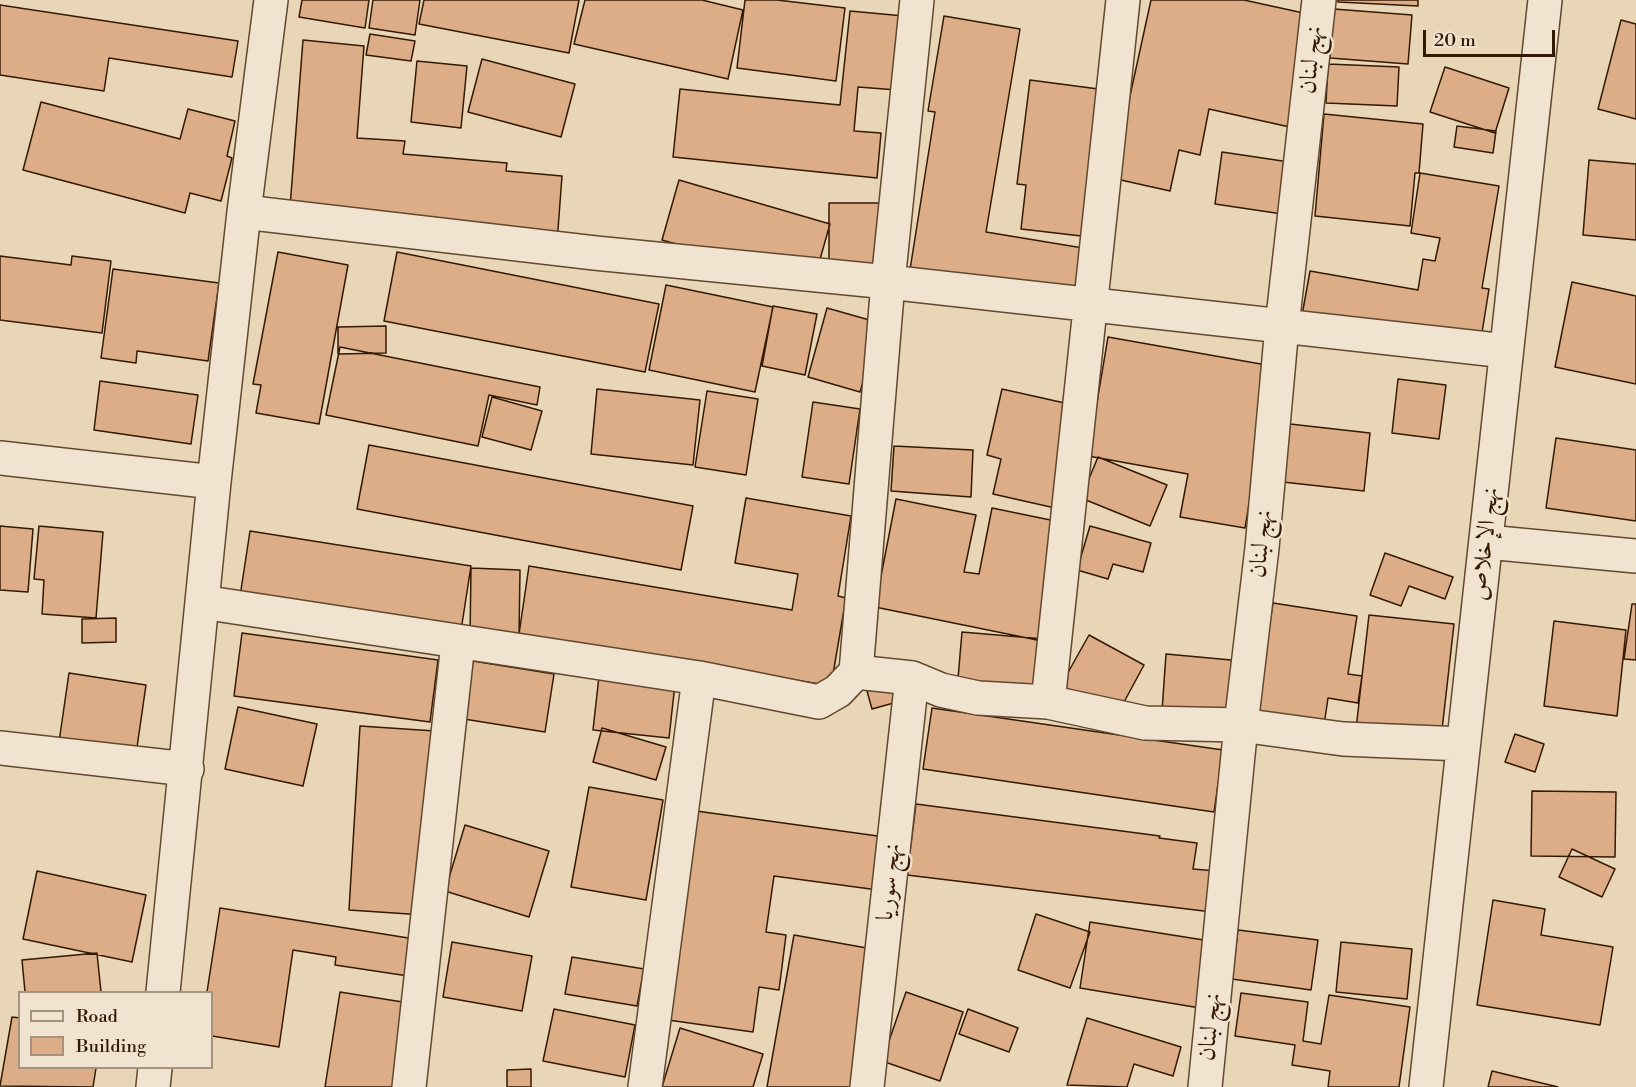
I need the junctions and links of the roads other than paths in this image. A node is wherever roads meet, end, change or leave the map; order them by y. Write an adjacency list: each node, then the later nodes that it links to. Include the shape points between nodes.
1 (271, 0): 6 (street)
2 (917, 0): 7 (street)
3 (1123, 0): 8 (street)
4 (1318, 0): 9 (street, نهج لبنان)
5 (1545, 0): 10 (street, نهج الإخلاص)
6 (244, 212): 7 (street, via 595,254); 12 (street)
7 (888, 282): 8 (street); 17 (street)
8 (1092, 305): 9 (street); 20 (street)
9 (1282, 326): 10 (street); 21 (street, نهج لبنان)
10 (1506, 351): 13 (street, نهج الإخلاص)
11 (0, 458): 12 (street)
12 (214, 482): 15 (street)
13 (1486, 542): 14 (street); 22 (street, نهج الإخلاص)
14 (1636, 556)
15 (202, 602): 16 (street); 24 (street)
16 (458, 643): 18 (street); 28 (street)
17 (856, 672): 18 (street, via 838,691 819,702); 19 (street)
18 (699, 678): 29 (street)
19 (912, 678): 20 (street, via 941,690 978,698); 30 (street, نهج سوريا)
20 (1048, 702): 21 (street, via 1145,723)
21 (1241, 725): 22 (street, via 1343,740); 31 (street, نهج لبنان)
22 (1463, 744): 32 (street, نهج الإخلاص)
23 (0, 748): 24 (street)
24 (187, 768): 25 (street)
25 (163, 991)
26 (155, 1069): 27 (street)
27 (153, 1087)
28 (409, 1087)
29 (645, 1087)
30 (867, 1087)
31 (1204, 1087)
32 (1426, 1087)

